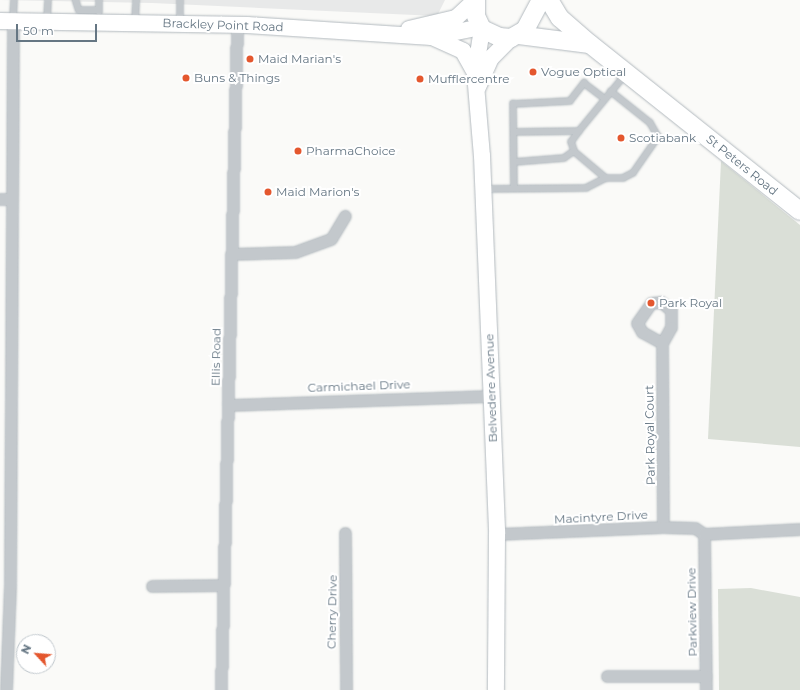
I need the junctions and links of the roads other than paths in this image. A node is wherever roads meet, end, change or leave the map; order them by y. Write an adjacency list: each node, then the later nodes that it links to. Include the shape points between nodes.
1 (14, 0): 11 (lane)
2 (48, 0): 12 (lane)
3 (76, 0): 10 (lane, via 79,10)
4 (100, 0): 10 (lane)
5 (136, 0): 13 (lane)
6 (180, 0): 14 (lane)
7 (476, 0): 16 (main road, via 476,16); 17 (main road, Brackley Point Road, via 452,20)
8 (541, 0): 18 (main road, via 532,21)
9 (549, 0): 20 (main road, St Peters Road, via 560,18)
10 (99, 16): 12 (main road, Brackley Point Road); 13 (main road, Brackley Point Road)
11 (6, 21): 12 (main road, Brackley Point Road); 33 (street)
12 (48, 22)
13 (135, 23): 14 (main road, Brackley Point Road)
14 (180, 24): 15 (main road, Brackley Point Road)
15 (237, 25): 17 (main road, Brackley Point Road); 36 (street, Ellis Road)
16 (481, 28): 18 (main road, St Peters Road, via 499,37); 19 (main road, Brackley Point Road); 22 (main road, Belvedere Avenue)
17 (398, 32): 19 (main road, Brackley Point Road)
18 (515, 36): 20 (main road, St Peters Road); 22 (main road, Belvedere Avenue, via 491,58)
19 (432, 37): 22 (main road, via 463,51)
20 (590, 44): 21 (main road, St Peters Road)
21 (627, 72): 23 (lane); 34 (main road, St Peters Road)
22 (477, 80): 31 (main road, Belvedere Avenue)
23 (611, 92): 24 (lane); 29 (lane, via 650,123 658,137 633,172 623,178)
24 (605, 99): 25 (lane); 26 (lane, via 584,83 570,101 513,104)
25 (579, 131): 26 (lane); 27 (lane, via 572,142)
26 (514, 132): 28 (lane)
27 (574, 151): 28 (lane, via 564,158); 29 (lane)
28 (514, 162): 30 (lane)
29 (606, 178): 30 (lane, via 586,188)
30 (514, 188): 31 (lane)
31 (484, 189): 38 (main road, Belvedere Avenue)
32 (0, 199): 33 (street)
33 (12, 199): 45 (street)
34 (800, 211)
35 (346, 216): 36 (street, via 331,239 295,252)
36 (231, 254): 39 (street, Ellis Road)
37 (662, 343): 40 (street, Park Royal Court)
38 (491, 396): 39 (street, Carmichael Drive); 43 (main road, Belvedere Avenue)
39 (228, 405): 46 (street, Ellis Road)
40 (664, 527): 43 (street, Macintyre Drive); 44 (street, Macintyre Drive, via 696,528)
41 (800, 529): 44 (street)
42 (345, 533): 52 (street, Cherry Drive)
43 (497, 534): 53 (main road, Belvedere Avenue)
44 (704, 534): 49 (street, Parkview Drive)
45 (5, 542): 50 (street)
46 (222, 585): 47 (street); 51 (street, Ellis Road)
47 (152, 586)
48 (606, 676): 49 (street)
49 (706, 676): 54 (street, Parkview Drive)
50 (6, 690)
51 (221, 690)
52 (346, 690)
53 (496, 690)
54 (706, 690)

